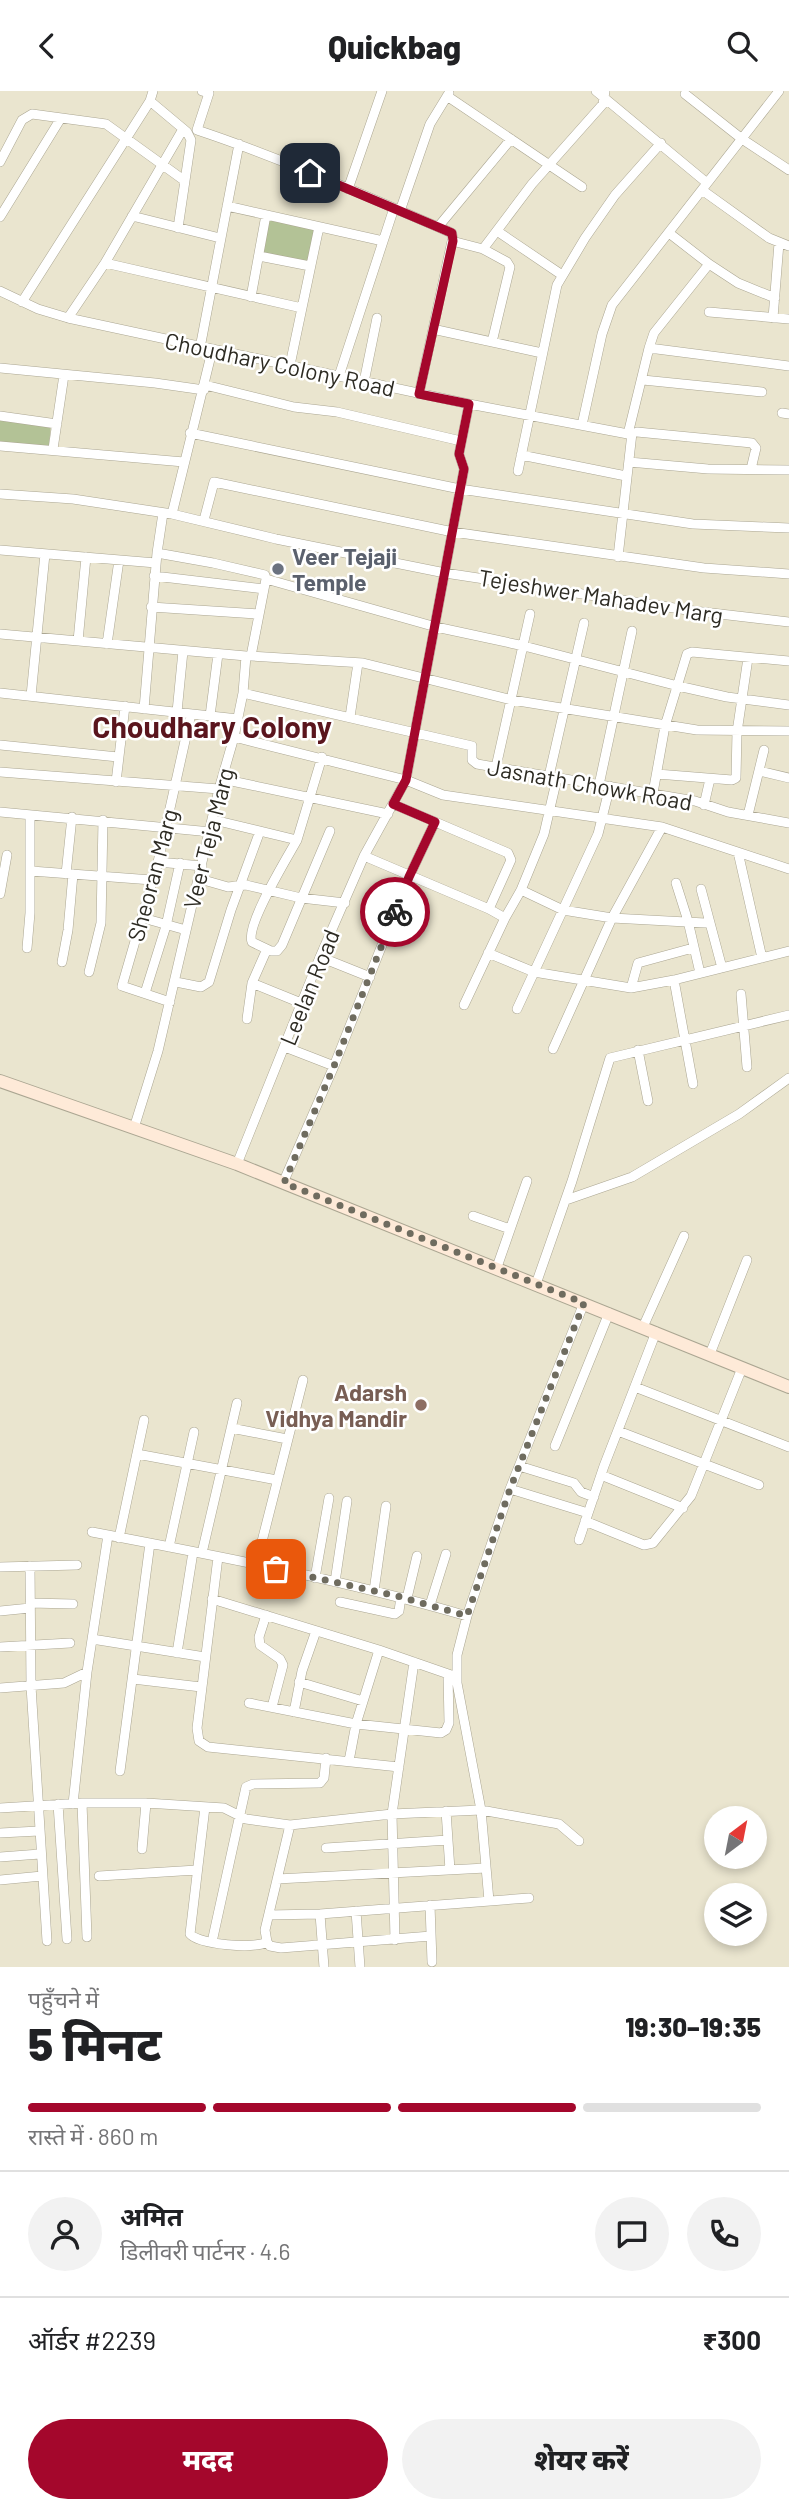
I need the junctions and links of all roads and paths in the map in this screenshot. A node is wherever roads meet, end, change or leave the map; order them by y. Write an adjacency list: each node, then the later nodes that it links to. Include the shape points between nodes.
1 (202, 91): 14 (street, via 209,93 197,130)
2 (382, 91): 22 (street)
3 (779, 91): 12 (street)
4 (684, 92): 12 (street)
5 (449, 93): 11 (street); 24 (street, via 430,124)
6 (602, 93): 13 (street); 17 (street, via 603,104)
7 (151, 96): 9 (street); 10 (street)
8 (61, 118): 10 (street, via 106,124); 15 (street, via 24,117); 27 (street)
9 (183, 129): 16 (street); 19 (street, via 191,140)
10 (126, 138): 16 (street); 47 (street)
11 (510, 139): 17 (street); 29 (street)
12 (742, 139): 18 (street); 20 (street)
13 (661, 143): 20 (street); 42 (street, via 615,195)
14 (239, 144): 22 (street); 23 (street)
15 (0, 162)
16 (163, 164): 19 (street); 26 (street)
17 (551, 164): 21 (street); 31 (street)
18 (789, 170)
19 (186, 181): 30 (street)
20 (705, 186): 32 (street); 36 (street)
21 (582, 187)
22 (348, 190): 24 (street)
23 (227, 206): 25 (street); 33 (street)
24 (397, 209): 29 (street); 34 (street)
25 (266, 215): 28 (street); 38 (street)
26 (132, 216): 30 (street); 39 (street)
27 (0, 217)
28 (318, 227): 34 (street); 41 (street)
29 (438, 227): 35 (street, via 452,233)
30 (178, 229): 33 (street)
31 (496, 231): 37 (street); 42 (street)
32 (670, 233): 40 (street); 74 (street, via 611,306)
33 (220, 238): 43 (street)
34 (383, 241): 64 (street)
35 (453, 241): 37 (street); 69 (street)
36 (784, 244): 46 (street)
37 (483, 249): 55 (street, via 510,267)
38 (259, 255): 41 (street); 45 (street)
39 (105, 263): 43 (street); 50 (street)
40 (709, 264): 46 (street, via 737,283); 57 (street, via 654,333)
41 (310, 266): 48 (street)
42 (562, 275): 59 (street)
43 (210, 289): 45 (street); 56 (street)
44 (0, 291): 47 (street, Choudhary Colony Road)
45 (251, 297): 48 (street)
46 (775, 298): 52 (street)
47 (22, 302): 50 (street, Choudhary Colony Road)
48 (302, 308): 60 (street)
49 (709, 312): 52 (street)
50 (68, 318): 56 (street, Choudhary Colony Road)
51 (377, 318): 66 (street)
52 (773, 318): 53 (street)
53 (789, 319)
54 (437, 330): 55 (street)
55 (492, 342): 59 (street)
56 (200, 348): 58 (street, Choudhary Colony Road)
57 (649, 348): 61 (street); 74 (street, Choudhary Colony Road, via 628,434)
58 (212, 351): 60 (street, Choudhary Colony Road); 67 (street)
59 (542, 353): 72 (street)
60 (290, 365): 64 (street, Choudhary Colony Road)
61 (789, 366)
62 (0, 367): 63 (street)
63 (64, 375): 67 (street); 73 (street)
64 (339, 376): 66 (street, Choudhary Colony Road)
65 (643, 380): 68 (street)
66 (364, 381): 69 (street, Choudhary Colony Road)
67 (204, 388): 75 (street); 76 (street)
68 (762, 392)
69 (419, 394): 70 (street, Choudhary Colony Road)
70 (469, 404): 72 (street, Choudhary Colony Road); 76 (street, Leelan Road)
71 (0, 416): 73 (street)
72 (528, 416): 74 (street, Choudhary Colony Road); 79 (street)
73 (57, 424): 78 (street)
74 (582, 425)
75 (190, 433): 80 (street); 86 (street)
76 (461, 441): 86 (street, Leelan Road, via 459,460 464,469)
77 (0, 446): 78 (street)
78 (53, 449): 80 (street)
79 (521, 456): 84 (street); 85 (street)
80 (184, 462): 88 (street)
81 (629, 462): 82 (street); 82 (street, via 635,433 752,443 756,448); 85 (street)
82 (751, 469): 83 (street)
83 (789, 470)
84 (518, 471)
85 (626, 477): 89 (street)
86 (460, 489): 89 (street); 92 (street, Leelan Road)
87 (0, 493): 88 (street, Tejeshwer Mahadev Marg)
88 (167, 513): 90 (street, Tejeshwer Mahadev Marg); 97 (street)
89 (623, 513): 91 (street, via 693,524); 96 (street)
90 (204, 520): 92 (street, via 214,482); 99 (street, Tejeshwer Mahadev Marg)
91 (789, 528)
92 (453, 532): 96 (street); 99 (street, Leelan Road)
93 (0, 550): 94 (street)
94 (45, 554): 95 (street); 111 (street)
95 (86, 557): 98 (street); 112 (street)
96 (618, 557): 100 (street)
97 (156, 558): 98 (street); 101 (street); 102 (street, via 247,570 265,575)
98 (118, 560): 113 (street)
99 (446, 573): 106 (street, Tejeshwer Mahadev Marg); 108 (street, Leelan Road)
100 (789, 574)
101 (154, 576): 102 (street); 103 (street)
102 (265, 584): 104 (street, Veer Teja Marg); 108 (street)
103 (151, 607): 104 (street); 115 (street)
104 (258, 614): 118 (street, Veer Teja Marg)
105 (530, 614): 114 (street)
106 (789, 622)
107 (584, 623): 120 (street)
108 (436, 627): 114 (street); 124 (street, Leelan Road)
109 (632, 631): 123 (street)
110 (0, 634): 111 (street)
111 (38, 637): 112 (street); 128 (street)
112 (78, 641): 113 (street)
113 (107, 644): 115 (street)
114 (524, 646): 120 (street); 130 (street)
115 (147, 647): 116 (street); 133 (street)
116 (183, 651): 117 (street); 135 (street)
117 (218, 654): 118 (street); 137 (street)
118 (248, 656): 122 (street); 127 (street, Veer Teja Marg)
119 (748, 658): 121 (street); 125 (street, via 689,653); 129 (street)
120 (575, 659): 123 (street); 134 (street)
121 (789, 661)
122 (358, 663): 124 (street); 138 (street)
123 (625, 672): 125 (street); 139 (street)
124 (426, 678): 130 (street); 143 (street, Leelan Road)
125 (678, 685): 129 (street); 141 (street)
126 (0, 693): 128 (street)
127 (243, 693): 138 (street, Jasnath Chowk Road); 140 (street, Veer Teja Marg)
128 (31, 697): 132 (street)
129 (743, 699): 131 (street); 144 (street)
130 (512, 700): 134 (street); 150 (street)
131 (789, 705)
132 (125, 706): 133 (street); 148 (street)
133 (144, 709): 135 (street)
134 (563, 709): 139 (street); 154 (street)
135 (177, 712): 136 (street)
136 (191, 714): 137 (street); 160 (street, Sheoran Marg)
137 (210, 716): 140 (street)
138 (350, 717): 143 (street, Jasnath Chowk Road)
139 (614, 718): 141 (street); 161 (street)
140 (238, 719): 145 (street, Veer Teja Marg)
141 (665, 726): 144 (street); 153 (street)
142 (789, 731): 144 (street)
143 (414, 732): 150 (street, Jasnath Chowk Road, via 472,746 474,762); 157 (street, Leelan Road)
144 (737, 732): 156 (street, via 736,778)
145 (234, 737): 149 (street); 159 (street, Veer Teja Marg)
146 (0, 745): 148 (street)
147 (764, 750): 152 (street)
148 (118, 757): 158 (street)
149 (322, 757): 157 (street); 164 (street)
150 (496, 767): 154 (street, Jasnath Chowk Road)
151 (0, 772): 158 (street)
152 (759, 772): 155 (street); 171 (street)
153 (657, 774): 156 (street); 163 (street)
154 (553, 777): 161 (street, Jasnath Chowk Road); 168 (street)
155 (789, 778)
156 (710, 779): 166 (street)
157 (406, 780): 165 (street, Leelan Road); 168 (street, via 443,795)
158 (116, 782): 160 (street)
159 (221, 784): 160 (street); 164 (street); 175 (street, Veer Teja Marg)
160 (174, 785): 179 (street, Sheoran Marg)
161 (599, 785): 162 (street, Jasnath Chowk Road)
162 (610, 786): 163 (street, Jasnath Chowk Road); 173 (street)
163 (653, 793): 166 (street, Jasnath Chowk Road)
164 (309, 797): 169 (street); 183 (street)
165 (393, 804): 169 (street, Leelan Road); 176 (street)
166 (704, 805): 171 (street, Jasnath Chowk Road)
167 (0, 812): 170 (street)
168 (550, 812): 173 (street); 201 (street)
169 (388, 814): 186 (street, Leelan Road)
170 (30, 815): 172 (street); 191 (street)
171 (748, 815): 177 (street, Jasnath Chowk Road)
172 (72, 817): 174 (street); 192 (street)
173 (603, 818): 178 (street); 206 (street)
174 (103, 820): 179 (street); 193 (street)
175 (214, 820): 180 (street); 182 (street, Veer Teja Marg)
176 (435, 822): 194 (street); 205 (street, via 510,856)
177 (789, 824)
178 (663, 827): 184 (street); 209 (street)
179 (167, 828): 182 (street); 187 (street, Sheoran Marg)
180 (260, 831): 183 (street); 198 (street)
181 (330, 831): 203 (street)
182 (211, 832): 189 (street, Veer Teja Marg)
183 (297, 840): 200 (street)
184 (738, 852): 190 (street); 220 (street)
185 (8, 855): 202 (street)
186 (364, 856): 194 (street); 204 (street, Leelan Road)
187 (158, 862): 188 (street); 196 (street, Sheoran Marg)
188 (180, 863): 189 (street); 212 (street)
189 (202, 866): 195 (street, Veer Teja Marg)
190 (789, 869)
191 (31, 871): 192 (street); 214 (street)
192 (69, 874): 193 (street); 221 (street, via 70,915)
193 (101, 876): 196 (street); 223 (street, via 101,923)
194 (409, 877): 205 (street); 226 (street)
195 (200, 879): 198 (street, via 228,887); 213 (street, Veer Teja Marg)
196 (152, 880): 207 (street, Sheoran Marg)
197 (676, 883): 210 (street)
198 (241, 885): 200 (street); 229 (street, via 207,985)
199 (702, 889): 222 (street)
200 (268, 890): 203 (street); 216 (street, via 250,939)
201 (521, 890): 206 (street); 208 (street)
202 (0, 894)
203 (302, 898): 204 (street); 216 (street, via 282,945 274,952)
204 (345, 903): 219 (street, Leelan Road)
205 (489, 909): 208 (street)
206 (563, 909): 209 (street); 224 (street)
207 (143, 918): 212 (street); 232 (street, Sheoran Marg, via 122,986)
208 (505, 918): 218 (street)
209 (612, 918): 210 (street); 227 (street)
210 (688, 921): 211 (street); 215 (street)
211 (705, 923)
212 (166, 926): 213 (street); 232 (street)
213 (186, 930): 229 (street, Veer Teja Marg)
214 (27, 948)
215 (693, 948): 225 (street); 231 (street, via 638,963)
216 (267, 949): 230 (street)
217 (789, 952): 220 (street)
218 (488, 953): 224 (street); 236 (street)
219 (320, 957): 226 (street); 235 (street, Leelan Road)
220 (762, 957): 222 (street)
221 (62, 962)
222 (722, 968): 225 (street)
223 (89, 972)
224 (534, 972): 227 (street); 237 (street)
225 (700, 973): 228 (street)
226 (370, 977): 245 (street)
227 (584, 980): 231 (street); 243 (street)
228 (674, 980): 231 (street); 241 (street)
229 (176, 982): 234 (street, Veer Teja Marg)
230 (252, 983): 235 (street); 239 (street)
231 (631, 988)
232 (145, 993): 234 (street, Sheoran Marg)
233 (741, 994): 240 (street)
234 (170, 1002): 251 (street, Veer Teja Marg)
235 (301, 1003): 242 (street, Leelan Road)
236 (464, 1005)
237 (517, 1009)
238 (789, 1015): 240 (street)
239 (247, 1019)
240 (744, 1026): 241 (street); 246 (street)
241 (684, 1040): 244 (street); 249 (street)
242 (285, 1047): 245 (street); 252 (street, Leelan Road)
243 (553, 1049)
244 (638, 1050): 250 (street); 255 (street, via 610,1054)
245 (334, 1066): 254 (street)
246 (747, 1067)
247 (789, 1078): 255 (street, via 739,1114 632,1177)
248 (0, 1081): 251 (main road)
249 (693, 1084)
250 (648, 1101)
251 (134, 1128): 252 (main road)
252 (237, 1164): 254 (main road)
253 (527, 1181): 257 (street)
254 (284, 1183): 260 (main road)
255 (566, 1200): 261 (street)
256 (473, 1216): 257 (street)
257 (510, 1229): 260 (street)
258 (684, 1235): 264 (street)
259 (747, 1260): 266 (street)
260 (497, 1268): 261 (main road)
261 (536, 1283): 262 (main road)
262 (584, 1303): 263 (main road); 282 (street)
263 (609, 1313): 264 (main road); 278 (street)
264 (643, 1327): 265 (main road)
265 (656, 1332): 266 (main road); 269 (street)
266 (710, 1355): 267 (main road)
267 (742, 1368): 270 (main road); 273 (street)
268 (303, 1380): 277 (street)
269 (635, 1387): 273 (street); 275 (street)
270 (789, 1387)
271 (237, 1402): 274 (street)
272 (144, 1420): 280 (street)
273 (721, 1420): 279 (street); 283 (street)
274 (231, 1428): 277 (street); 284 (street)
275 (618, 1431): 283 (street); 285 (street)
276 (194, 1432): 281 (street)
277 (287, 1439): 286 (street)
278 (555, 1445)
279 (789, 1447)
280 (137, 1454): 281 (street); 297 (street)
281 (187, 1464): 284 (street); 300 (street)
282 (519, 1465): 288 (street); 289 (street, via 574,1483)
283 (703, 1465): 287 (street); 293 (street)
284 (221, 1470): 286 (street); 301 (street)
285 (601, 1475): 289 (street); 293 (street)
286 (278, 1481): 306 (street)
287 (759, 1485)
288 (510, 1489): 294 (street); 320 (street)
289 (594, 1497): 294 (street)
290 (329, 1499): 309 (street)
291 (347, 1501): 310 (street)
292 (386, 1506): 311 (street)
293 (683, 1507): 294 (street, via 648,1545)
294 (587, 1517): 298 (street)
295 (92, 1532): 296 (street)
296 (108, 1535): 297 (street); 322 (street)
297 (119, 1538): 299 (street)
298 (579, 1540)
299 (150, 1543): 300 (street); 325 (street)
300 (170, 1547): 301 (street)
301 (197, 1552): 304 (street); 328 (street)
302 (446, 1554): 317 (street)
303 (417, 1556): 312 (street)
304 (218, 1557): 306 (street); 313 (street)
305 (77, 1565): 307 (street)
306 (256, 1565): 309 (street)
307 (30, 1566): 308 (street); 316 (street)
308 (0, 1567)
309 (315, 1578): 310 (street)
310 (335, 1582): 311 (street)
311 (374, 1591): 312 (street)
312 (404, 1598): 314 (street, via 395,1614); 317 (street)
313 (212, 1599): 319 (street); 329 (street)
314 (340, 1602)
315 (73, 1604): 316 (street)
316 (30, 1605): 318 (street); 324 (street)
317 (430, 1605): 320 (street)
318 (0, 1611)
319 (266, 1615): 321 (street); 340 (street, via 258,1641 283,1665)
320 (467, 1616): 332 (street)
321 (316, 1631): 327 (street); 334 (street)
322 (92, 1639): 325 (street); 331 (street)
323 (70, 1643): 324 (street)
324 (30, 1645): 326 (street); 335 (street)
325 (138, 1646): 328 (street); 333 (street)
326 (0, 1647)
327 (379, 1650): 330 (street); 338 (street)
328 (177, 1653): 329 (street)
329 (205, 1657): 336 (street)
330 (414, 1662): 332 (street); 343 (street)
331 (87, 1672): 335 (street, via 69,1682); 350 (street)
332 (453, 1676): 343 (street, via 446,1730); 354 (street)
333 (133, 1679): 336 (street); 347 (street)
334 (299, 1682): 338 (street); 341 (street)
335 (31, 1686): 337 (street); 351 (street)
336 (201, 1687): 344 (street, via 197,1728 203,1745)
337 (0, 1688)
338 (363, 1701): 342 (street)
339 (249, 1703): 340 (street)
340 (272, 1707): 341 (street)
341 (294, 1712): 342 (street)
342 (356, 1724): 343 (street); 345 (street)
343 (404, 1730): 346 (street)
344 (326, 1758): 345 (street); 357 (street, via 320,1783 249,1785)
345 (349, 1761): 346 (street)
346 (399, 1767): 356 (street)
347 (120, 1771)
348 (146, 1803): 350 (street); 352 (street); 365 (street)
349 (58, 1804): 350 (street); 351 (street); 385 (street)
350 (77, 1804): 384 (street)
351 (37, 1805): 353 (street); 359 (street)
352 (205, 1807): 357 (street, via 224,1808); 369 (street)
353 (0, 1808)
354 (481, 1810): 355 (street); 362 (street, via 559,1824); 368 (street)
355 (446, 1811): 356 (street); 361 (street)
356 (392, 1814): 358 (street); 363 (street)
357 (240, 1818): 358 (street); 388 (street)
358 (290, 1825): 375 (street)
359 (39, 1831): 360 (street); 366 (street)
360 (0, 1833)
361 (448, 1840): 363 (street); 370 (street)
362 (579, 1841)
363 (392, 1843): 364 (street); 371 (street)
364 (326, 1848)
365 (142, 1849)
366 (40, 1854): 367 (street); 373 (street)
367 (0, 1857)
368 (486, 1868): 370 (street); 377 (street)
369 (197, 1870): 372 (street); 388 (street, via 190,1934)
370 (450, 1870): 371 (street)
371 (392, 1873): 375 (street); 379 (street)
372 (99, 1876)
373 (42, 1877): 374 (street); 387 (street)
374 (0, 1879)
375 (277, 1879): 382 (street)
376 (529, 1898): 377 (street)
377 (489, 1901): 378 (street)
378 (430, 1905): 379 (street); 383 (street)
379 (392, 1908): 380 (street); 386 (street)
380 (356, 1911): 381 (street); 390 (street)
381 (320, 1914): 382 (street); 391 (street)
382 (269, 1915): 389 (street)
383 (431, 1936): 386 (street); 392 (street)
384 (87, 1937)
385 (67, 1939)
386 (395, 1940): 390 (street)
387 (47, 1941)
388 (212, 1942): 389 (street, via 254,1946)
389 (267, 1942): 391 (street, via 274,1948)
390 (358, 1943): 391 (street); 394 (street)
391 (322, 1945): 393 (street)
392 (432, 1962)
393 (324, 1967)
394 (360, 1967)

